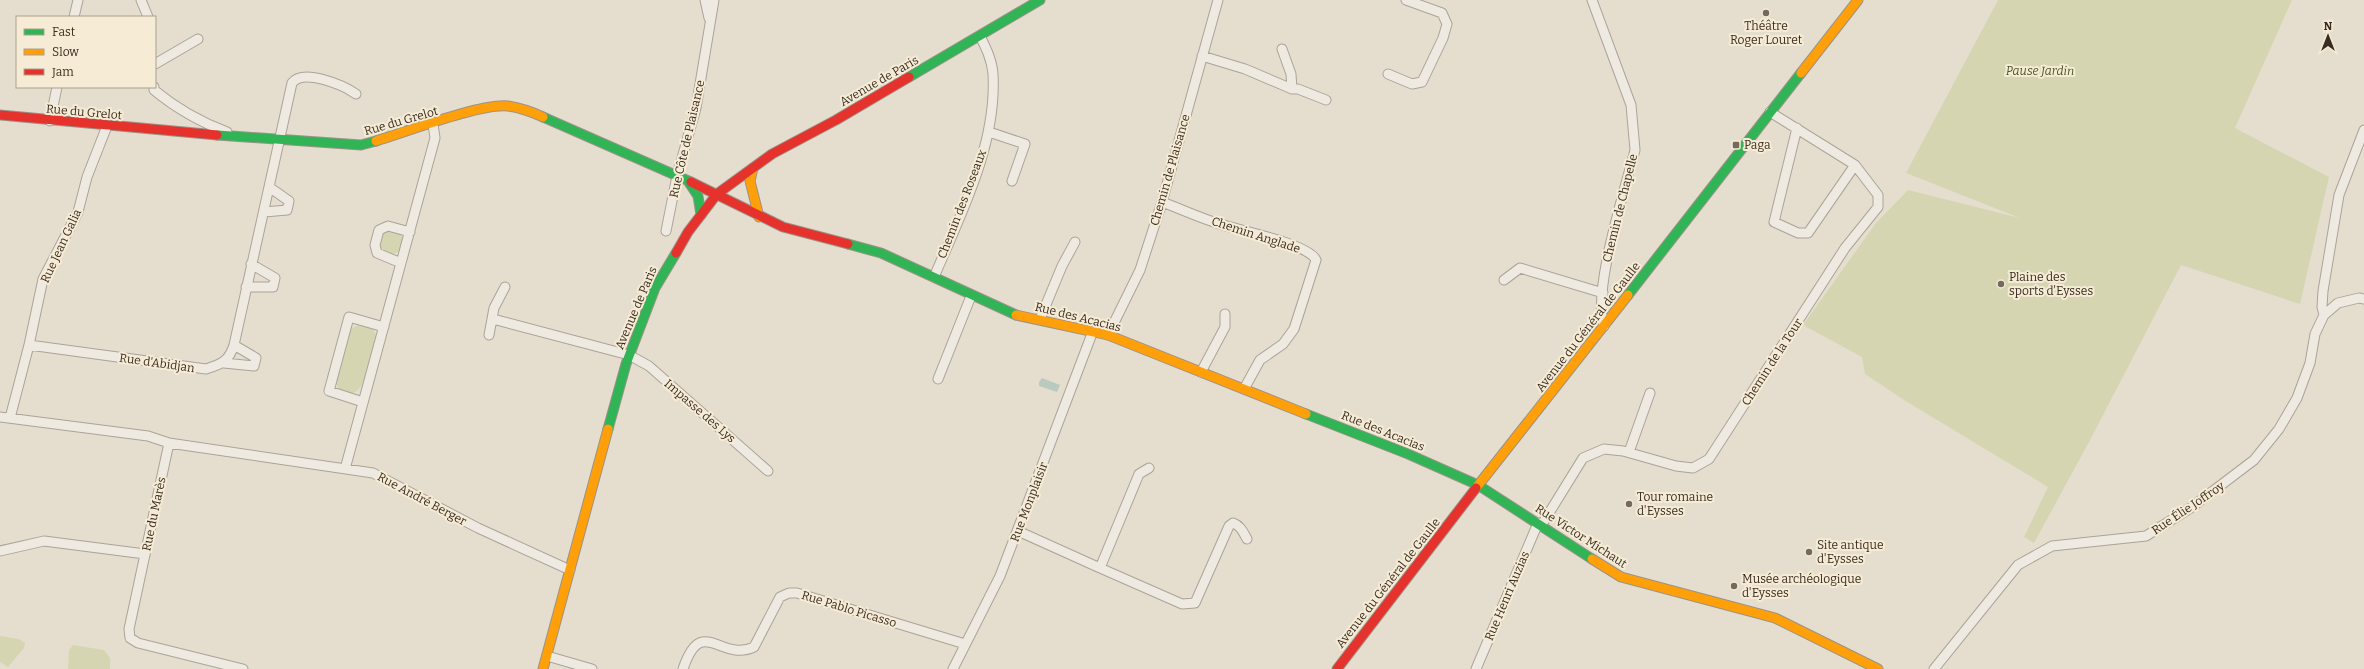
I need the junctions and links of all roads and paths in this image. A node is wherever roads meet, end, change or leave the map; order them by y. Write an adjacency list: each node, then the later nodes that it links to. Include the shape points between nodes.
1 (78, 0): 10 (street)
2 (141, 0): 11 (street)
3 (705, 0): 12 (street)
4 (714, 0): 12 (street, Rue Côte de Plaisance)
5 (1040, 0): 13 (street, Avenue de Paris)
6 (1218, 0): 16 (street, Chemin de Plaisance)
7 (1406, 0): 18 (street, via 1442,13 1447,24 1422,82 1412,84)
8 (1592, 0): 54 (street, Chemin de Chapelle, via 1631,105 1635,129 1635,150 1604,275)
9 (1858, 0): 24 (street, Avenue du Général de Gaulle)
10 (74, 16)
11 (148, 16)
12 (710, 22): 36 (street, Rue Côte de Plaisance, via 696,108)
13 (980, 36): 31 (street, Chemin des Roseaux, via 988,52 993,72); 35 (street, Avenue de Paris, via 772,154)
14 (198, 39): 17 (street)
15 (1282, 49): 21 (street, via 1291,74)
16 (1202, 56): 21 (street, via 1245,69); 41 (street, Chemin de Plaisance)
17 (156, 63)
18 (1388, 74)
19 (57, 88): 26 (street)
20 (154, 88): 32 (street, via 173,106 206,124)
21 (1292, 89): 23 (street)
22 (356, 94): 33 (street, via 347,88 307,76 295,79)
23 (1326, 100)
24 (1770, 112): 29 (street); 61 (street, Avenue du Général de Gaulle)
25 (0, 115): 26 (street, Rue du Grelot)
26 (50, 121): 28 (street, Rue du Grelot)
27 (434, 124): 33 (street, Rue du Grelot, via 361,145); 36 (street, Rue du Grelot, via 494,106 519,108); 46 (street, via 435,138)
28 (107, 126): 32 (street, Rue du Grelot); 66 (street, Rue Jean Galia, via 87,177 78,212 43,279)
29 (1797, 128): 34 (street); 34 (street, via 1774,222 1798,233 1808,233)
30 (2364, 130): 58 (street, via 2339,195 2323,290)
31 (988, 132): 38 (street, via 1026,144); 50 (street, Chemin des Roseaux, via 976,175)
32 (238, 136): 33 (street, Rue du Grelot)
33 (279, 139): 39 (street)
34 (1855, 165): 78 (street, Chemin de la Tour, via 1878,195 1878,206 1845,248 1708,459 1693,468 1676,466)
35 (752, 168): 40 (street, Avenue de Paris); 44 (street, via 750,181)
36 (677, 176): 37 (street, Rue du Grelot); 45 (street, Rue Côte de Plaisance)
37 (688, 180): 40 (street, Rue du Grelot); 43 (street, via 698,193 702,204)
38 (1012, 181)
39 (269, 186): 42 (street); 42 (street, via 289,201 287,210)
40 (717, 194): 43 (street, Avenue de Paris); 44 (street, Rue des Acacias)
41 (1162, 202): 65 (street, Chemin de Plaisance, via 1140,270); 72 (street, Chemin Anglade, via 1220,224 1299,247 1314,255 1316,260 1294,329 1283,344 1260,360)
42 (264, 212): 48 (street)
43 (701, 215): 68 (street, Avenue de Paris, via 672,257 655,288)
44 (759, 217): 50 (street, Rue des Acacias, via 783,227 881,253)
45 (666, 231)
46 (410, 232): 49 (street); 49 (street, via 388,226 379,230 375,245 377,253)
47 (1075, 242): 60 (street)
48 (251, 264): 52 (street); 52 (street, via 275,278 274,283 273,287)
49 (401, 264): 62 (street)
50 (934, 277): 55 (street, Rue des Acacias)
51 (1504, 280): 54 (street, via 1520,268)
52 (246, 287): 67 (street)
53 (505, 287): 59 (street, via 494,308)
54 (1603, 293): 61 (street, Chemin de Chapelle, via 1601,318)
55 (971, 296): 60 (street, Rue des Acacias, via 1009,313); 71 (street)
56 (2364, 299): 58 (street, via 2338,303)
57 (1225, 314): 70 (street, via 1225,327)
58 (2324, 315): 100 (street, Rue Élie Joffroy, via 2315,334 2310,363 2297,398 2279,429 2254,460 2192,507 2146,536 2052,546 2018,565)
59 (493, 319): 64 (street); 68 (street, Impasse des Lys)
60 (1040, 319): 63 (street, Rue des Acacias)
61 (1604, 326): 82 (street, Avenue du Général de Gaulle)
62 (384, 327): 74 (street); 74 (street, via 349,317 329,391)
63 (1093, 331): 65 (street, Rue des Acacias); 84 (street, Rue Monplaisir)
64 (489, 335)
65 (1108, 335): 70 (street, Rue des Acacias)
66 (29, 345): 69 (street, Rue d'Abidjan, via 206,370); 76 (street)
67 (234, 345): 69 (street, via 231,356); 69 (street, via 256,358 254,366)
68 (630, 355): 81 (street, Impasse des Lys, via 649,366); 89 (street, Avenue de Paris)
69 (224, 363)
70 (1201, 372): 72 (street, Rue des Acacias)
71 (938, 379)
72 (1244, 389): 82 (street, Rue des Acacias)
73 (1650, 393): 78 (street)
74 (363, 402): 80 (street)
75 (0, 417): 76 (street)
76 (10, 418): 77 (street, via 148,436)
77 (169, 443): 80 (street, Rue André Berger); 87 (street, Rue du Marès)
78 (1629, 452): 83 (street, Chemin de la Tour, via 1604,449 1583,458)
79 (1150, 468): 88 (street, via 1139,474)
80 (345, 469): 89 (street, Rue André Berger, via 373,473 478,528)
81 (768, 471)
82 (1478, 484): 83 (street, Rue Victor Michaut); 97 (street, Avenue du Général de Gaulle)
83 (1539, 524): 98 (street, Rue Henri Auzias); 99 (street, Rue Victor Michaut, via 1621,577 1775,618)
84 (1018, 530): 88 (street); 90 (street, Rue Monplaisir, via 1000,576)
85 (1247, 539): 88 (street, via 1237,524 1229,526 1194,603 1182,604)
86 (0, 551): 87 (street, via 44,541)
87 (145, 554): 92 (street, Rue du Marès, via 128,629 130,638)
88 (1100, 568)
89 (570, 570): 91 (street, Avenue de Paris)
90 (965, 644): 95 (street, Rue Pablo Picasso, via 790,593 780,597 754,648 737,651 699,642 692,647); 96 (street, Rue Monplaisir)
91 (547, 656): 93 (street, Avenue de Paris); 94 (street)
92 (243, 669)
93 (543, 669)
94 (592, 669)
95 (683, 669)
96 (953, 669)
97 (1337, 669)
98 (1476, 669)
99 (1878, 669)
100 (1934, 669)

